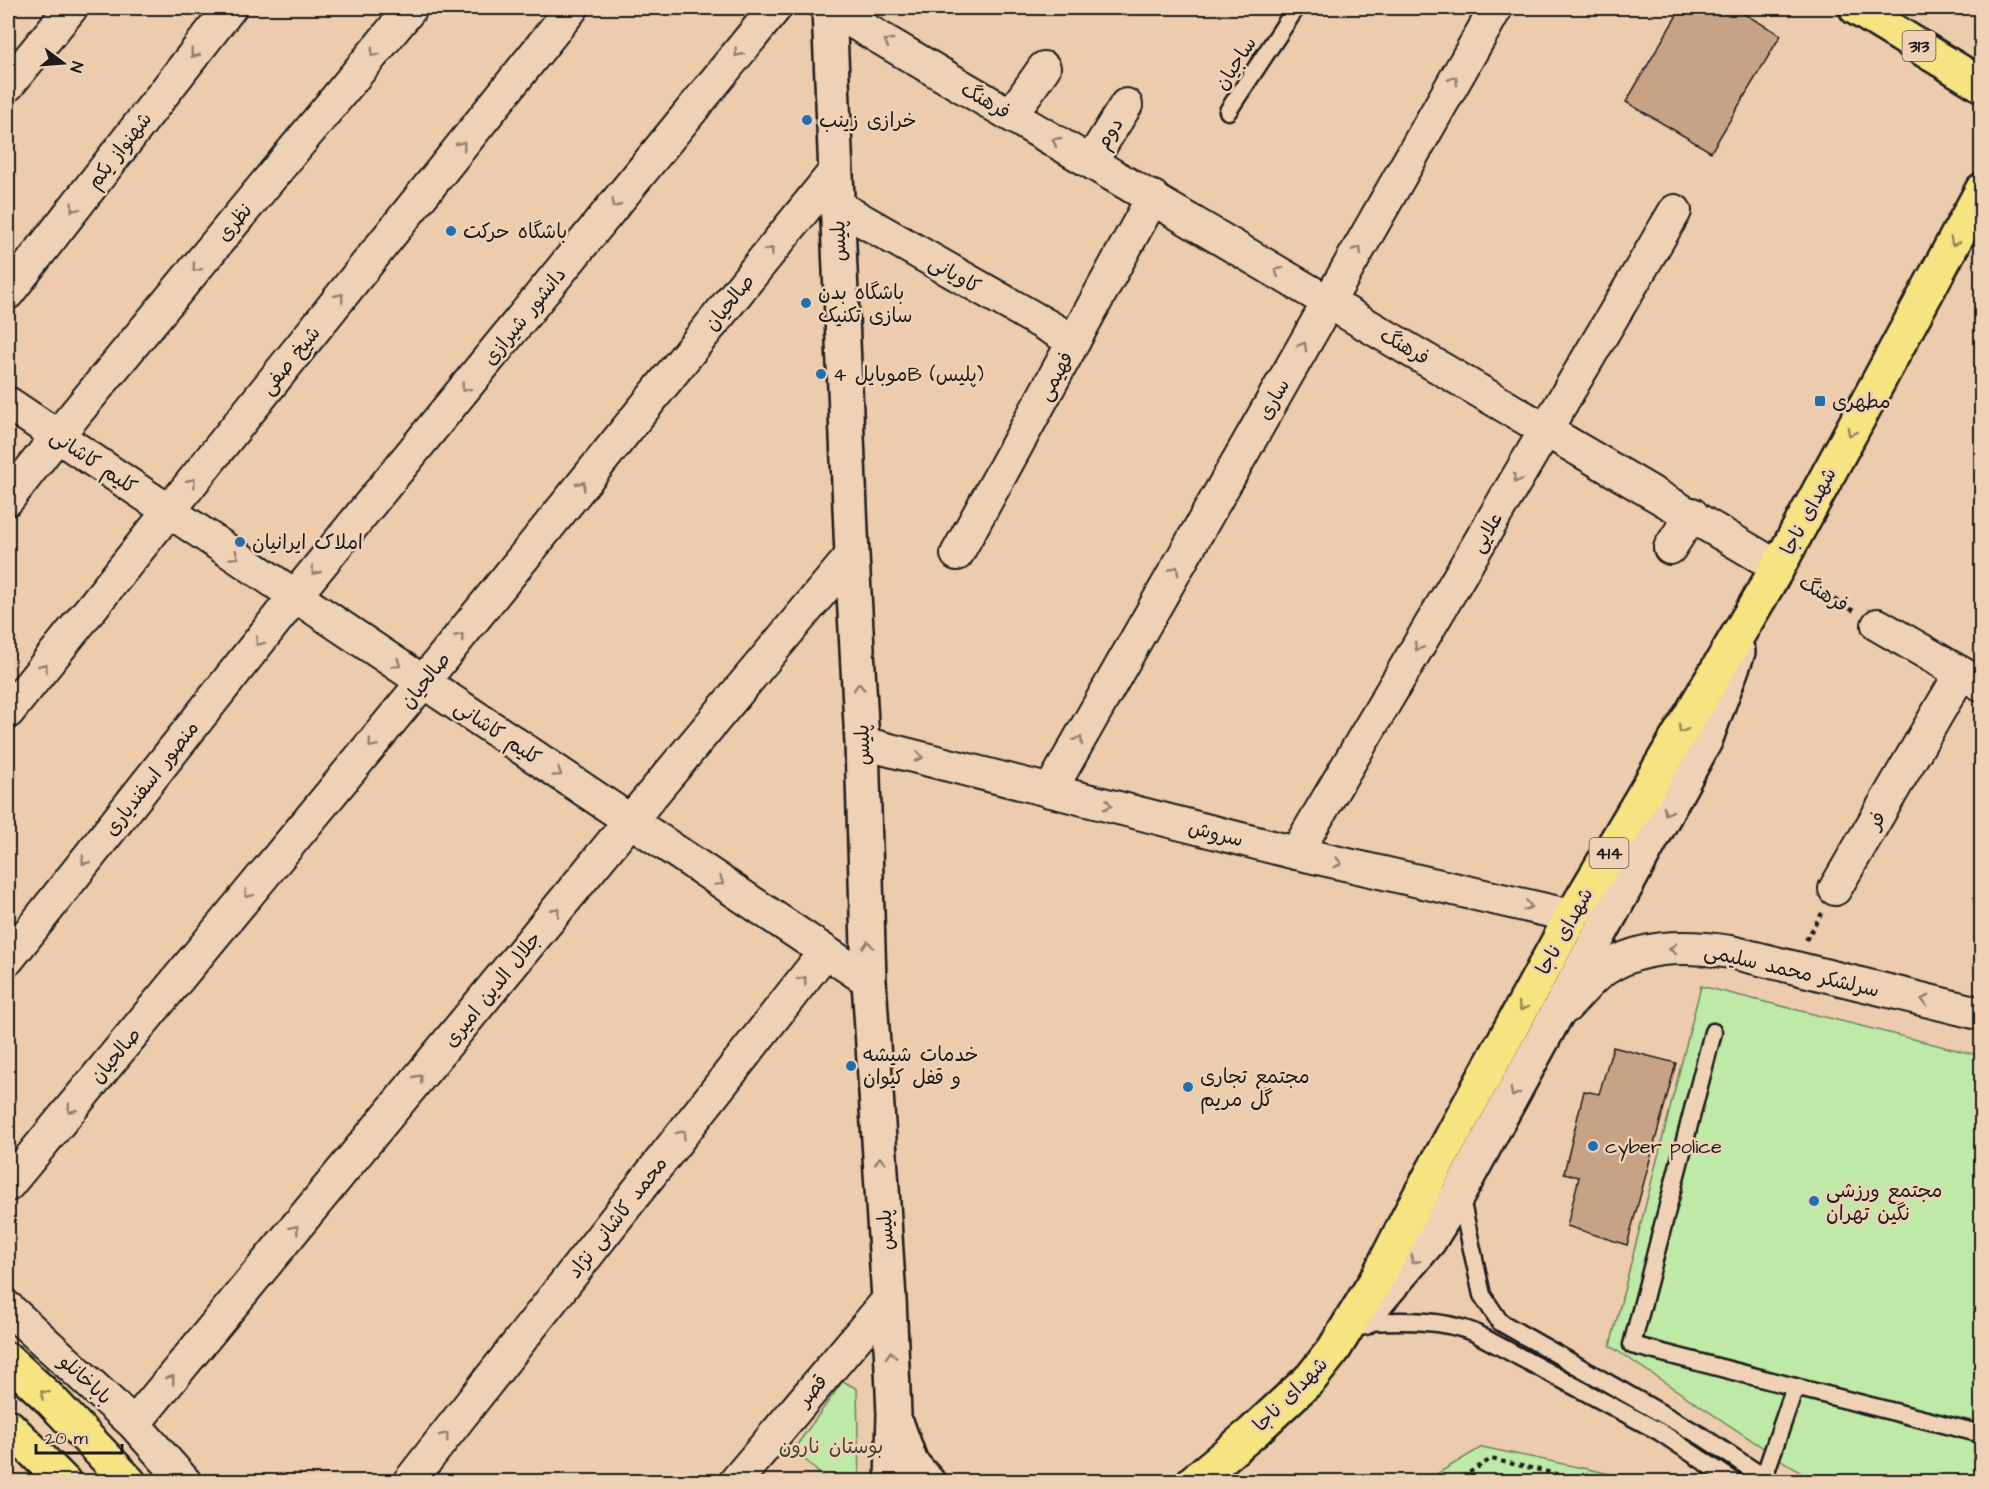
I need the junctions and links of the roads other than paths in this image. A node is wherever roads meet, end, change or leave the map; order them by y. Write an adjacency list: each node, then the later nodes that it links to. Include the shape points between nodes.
1 (71, 8): 11 (street)
2 (230, 8): 22 (street, شهنواز یکم, one-way to 22)
3 (411, 8): 27 (street, نظری, one-way to 27)
4 (572, 8): 29 (street, شیخ صفی, one-way to 4)
5 (775, 8): 35 (street, دانشور شیرازی, one-way to 35)
6 (829, 8): 15 (street, فرهنگ, one-way to 6); 17 (main road, پلیس)
7 (1296, 8): 14 (lane, ساجیان)
8 (1496, 8): 23 (street, ساری, one-way to 8)
9 (1856, 8): 12 (main road, 313)
10 (1044, 68): 15 (street)
11 (8, 85)
12 (1982, 85)
13 (1126, 105): 16 (street, دوم)
14 (1228, 111)
15 (1011, 115): 16 (street, فرهنگ, one-way to 15)
16 (1091, 161): 19 (street, فرهنگ)
17 (836, 170): 20 (main road, پلیس); 39 (street, صالحیان, one-way to 17)
18 (1982, 190): 34 (main road, شهدای ناجا / 414, one-way to 34)
19 (1153, 197): 23 (street, فرهنگ, one-way to 19); 24 (street, فهیمی)
20 (837, 206): 24 (street, کاویانی); 33 (main road, پلیس)
21 (1675, 211): 26 (street, علایی)
22 (8, 293)
23 (1329, 301): 26 (street, فرهنگ); 42 (street, ساری, one-way to 23)
24 (1074, 341): 32 (street, فهیمی)
25 (8, 403): 27 (street, کلیم کاشانی)
26 (1546, 429): 30 (street, فرهنگ); 44 (street, علایی, one-way to 44)
27 (57, 436): 28 (street, نظری); 29 (street, کلیم کاشانی)
28 (8, 499)
29 (169, 511): 35 (street, کلیم کاشانی, one-way to 35); 40 (street, شیخ صفی, one-way to 29)
30 (1692, 514): 31 (street); 34 (street, فرهنگ)
31 (1670, 548)
32 (957, 554)
33 (852, 555): 41 (main road, پلیس, one-way to 33); 43 (street, جلال الدین امیری)
34 (1778, 567): 36 (main road, شهدای ناجا / 414)
35 (295, 596): 39 (street, کلیم کاشانی, one-way to 39); 48 (street, منصور اسفندیاری, one-way to 48)
36 (1756, 603): 46 (main road, شهدای ناجا / 414, one-way to 46); 51 (main road, one-way to 51, via 1705,741)
37 (1878, 625): 38 (street)
38 (1971, 679): 45 (street, فر)
39 (423, 682): 43 (street, کلیم کاشانی, one-way to 43); 53 (street, صالحیان, one-way to 53)
40 (8, 712)
41 (862, 743): 42 (street, سروش, one-way to 42); 49 (main road, پلیس, one-way to 41)
42 (1050, 791): 44 (street, سروش, one-way to 44)
43 (630, 821): 47 (street, کلیم کاشانی, one-way to 47); 62 (street, جلال الدین امیری, one-way to 43)
44 (1296, 853): 46 (street, سروش, one-way to 46)
45 (1835, 888)
46 (1572, 916): 58 (main road, شهدای ناجا / 414, one-way to 58, via 1378,1277)
47 (825, 952): 49 (street, کلیم کاشانی); 69 (street, محمد کاشانی نژاد, one-way to 47)
48 (8, 959)
49 (869, 981): 55 (main road, پلیس, one-way to 49)
50 (1982, 1014): 51 (street, سرلشکر محمد سلیمی, one-way to 51, via 1703,948 1646,951 1624,957 1598,974)
51 (1554, 1020): 54 (main road, one-way to 54)
52 (1713, 1032): 60 (lane, via 1632,1345)
53 (8, 1185)
54 (1459, 1193): 57 (main road, one-way to 57, via 1429,1241); 65 (lane, via 1482,1295 1500,1322 1703,1437)
55 (889, 1299): 61 (main road, پلیس, one-way to 55); 70 (street, قصر)
56 (8, 1308): 62 (street, باباخانلو)
57 (1359, 1322): 58 (main road); 74 (lane, via 1430,1321 1473,1332 1660,1432)
58 (1334, 1349): 73 (main road, شهدای ناجا / 414, via 1311,1378)
59 (8, 1360): 67 (main road, one-way to 59)
60 (1795, 1387): 64 (lane); 65 (lane)
61 (894, 1414): 71 (main road, پلیس); 72 (main road, via 911,1463)
62 (134, 1424): 68 (street, باباخانلو)
63 (8, 1426): 66 (main road)
64 (1982, 1434)
65 (1767, 1479)
66 (64, 1482)
67 (129, 1482)
68 (184, 1482)
69 (409, 1482)
70 (735, 1482)
71 (892, 1482)
72 (928, 1482)
73 (1193, 1482)
74 (1735, 1482)

